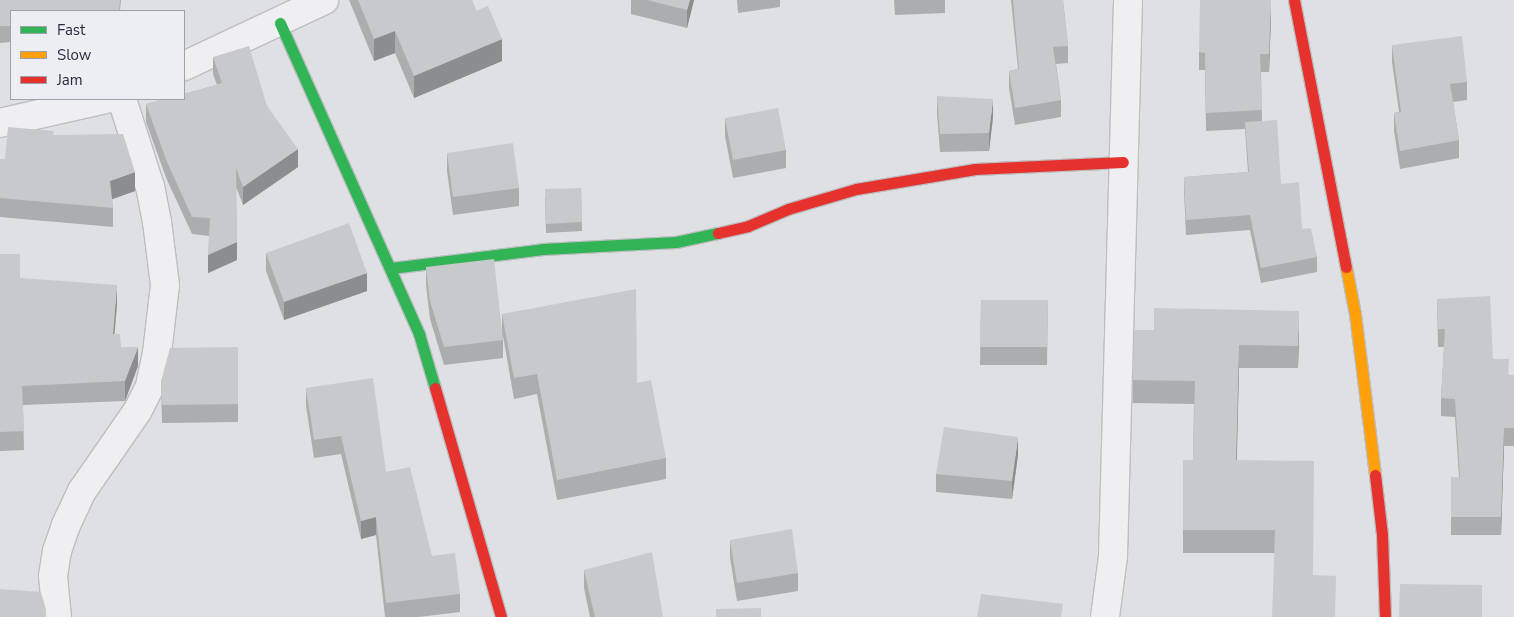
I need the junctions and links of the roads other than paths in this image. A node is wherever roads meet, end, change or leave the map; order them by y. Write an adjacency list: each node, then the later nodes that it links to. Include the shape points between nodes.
1 (324, 0): 4 (street)
2 (1128, 0): 9 (street)
3 (1294, 0): 14 (street, via 1355,314 1382,535)
4 (280, 23): 5 (street); 10 (street)
5 (185, 66)
6 (102, 100): 8 (street)
7 (122, 100): 11 (street, via 150,187 157,222 165,285 157,353 150,386 138,410 82,491 66,525 53,576)
8 (0, 123)
9 (1123, 162): 10 (street, via 975,169 856,189 788,209 748,226 676,242 543,249); 13 (street, via 1113,556)
10 (391, 268): 12 (street, via 435,381)
11 (57, 617)
12 (501, 617)
13 (1105, 617)
14 (1385, 617)

